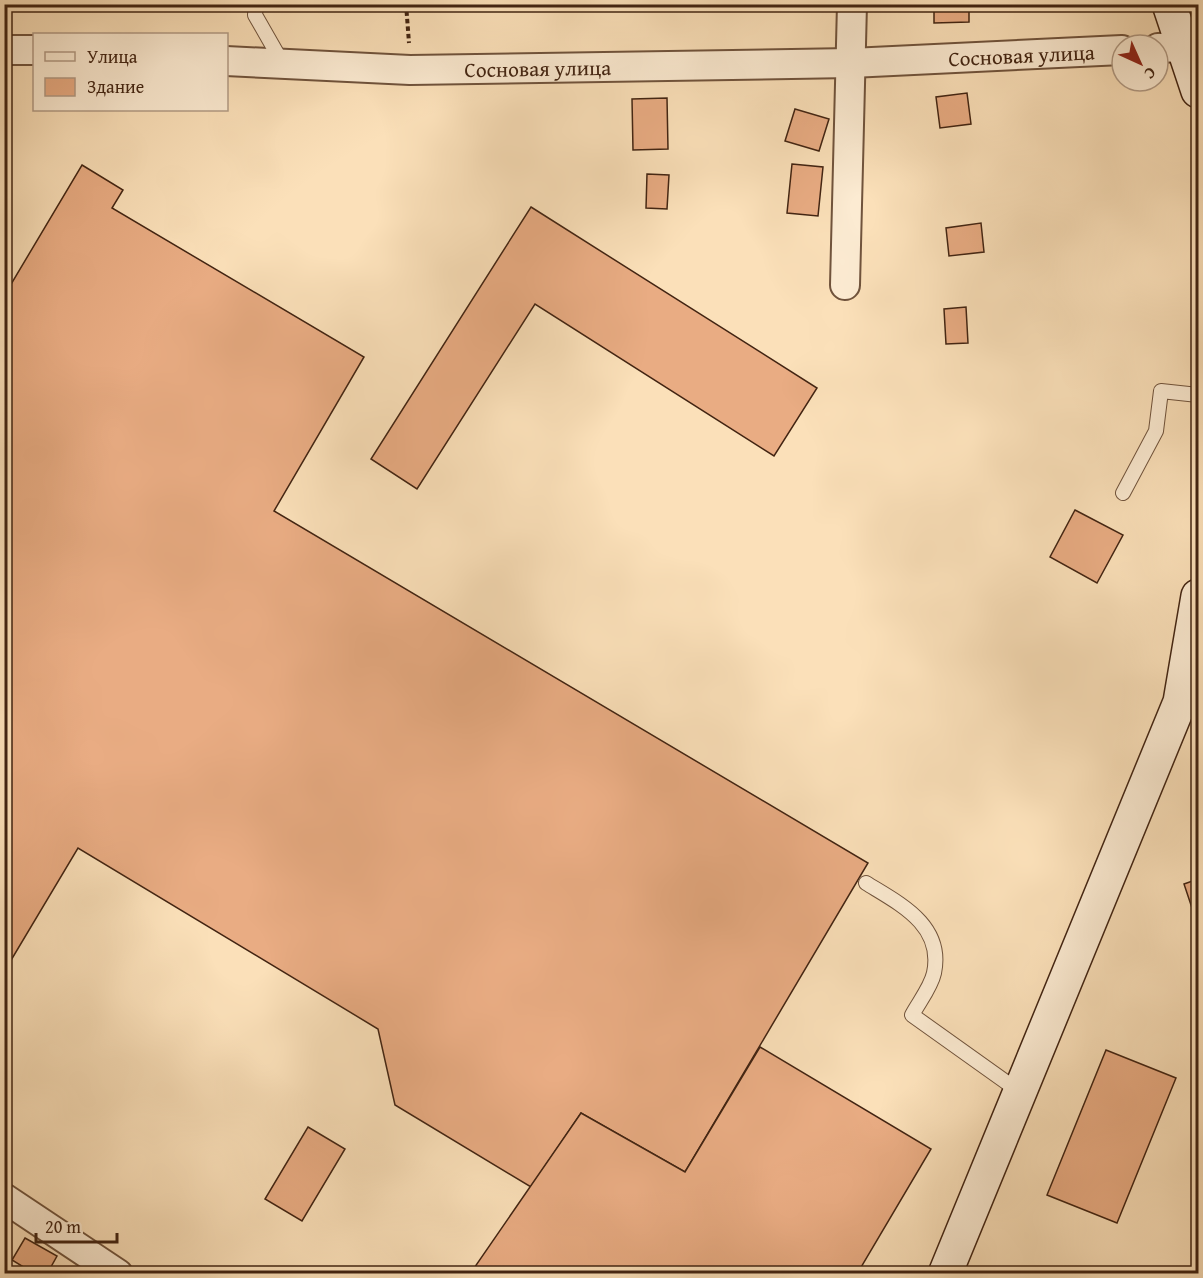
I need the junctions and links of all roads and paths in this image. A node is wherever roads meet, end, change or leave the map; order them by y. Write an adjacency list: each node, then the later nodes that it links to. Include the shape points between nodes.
1 (255, 4): 11 (lane, via 255,15)
2 (406, 4): 12 (path)
3 (852, 4): 10 (street)
4 (1169, 4): 5 (street)
5 (1171, 47): 13 (street)
6 (4, 50): 7 (street)
7 (33, 50)
8 (1110, 51): 10 (street, Сосновая улица)
9 (228, 61): 11 (street, Сосновая улица)
10 (851, 63): 12 (street, Сосновая улица); 14 (street)
11 (283, 64): 12 (street, Сосновая улица)
12 (410, 70)
13 (1198, 91)
14 (845, 285)
15 (1198, 395): 16 (lane, via 1161,391 1156,431)
16 (1123, 493)
17 (1198, 596): 19 (street, via 1180,702)
18 (866, 883): 19 (lane, via 917,916 932,936 934,974 912,1015)
19 (1020, 1092): 22 (street)
20 (4, 1198): 21 (street)
21 (118, 1274)
22 (945, 1274)

